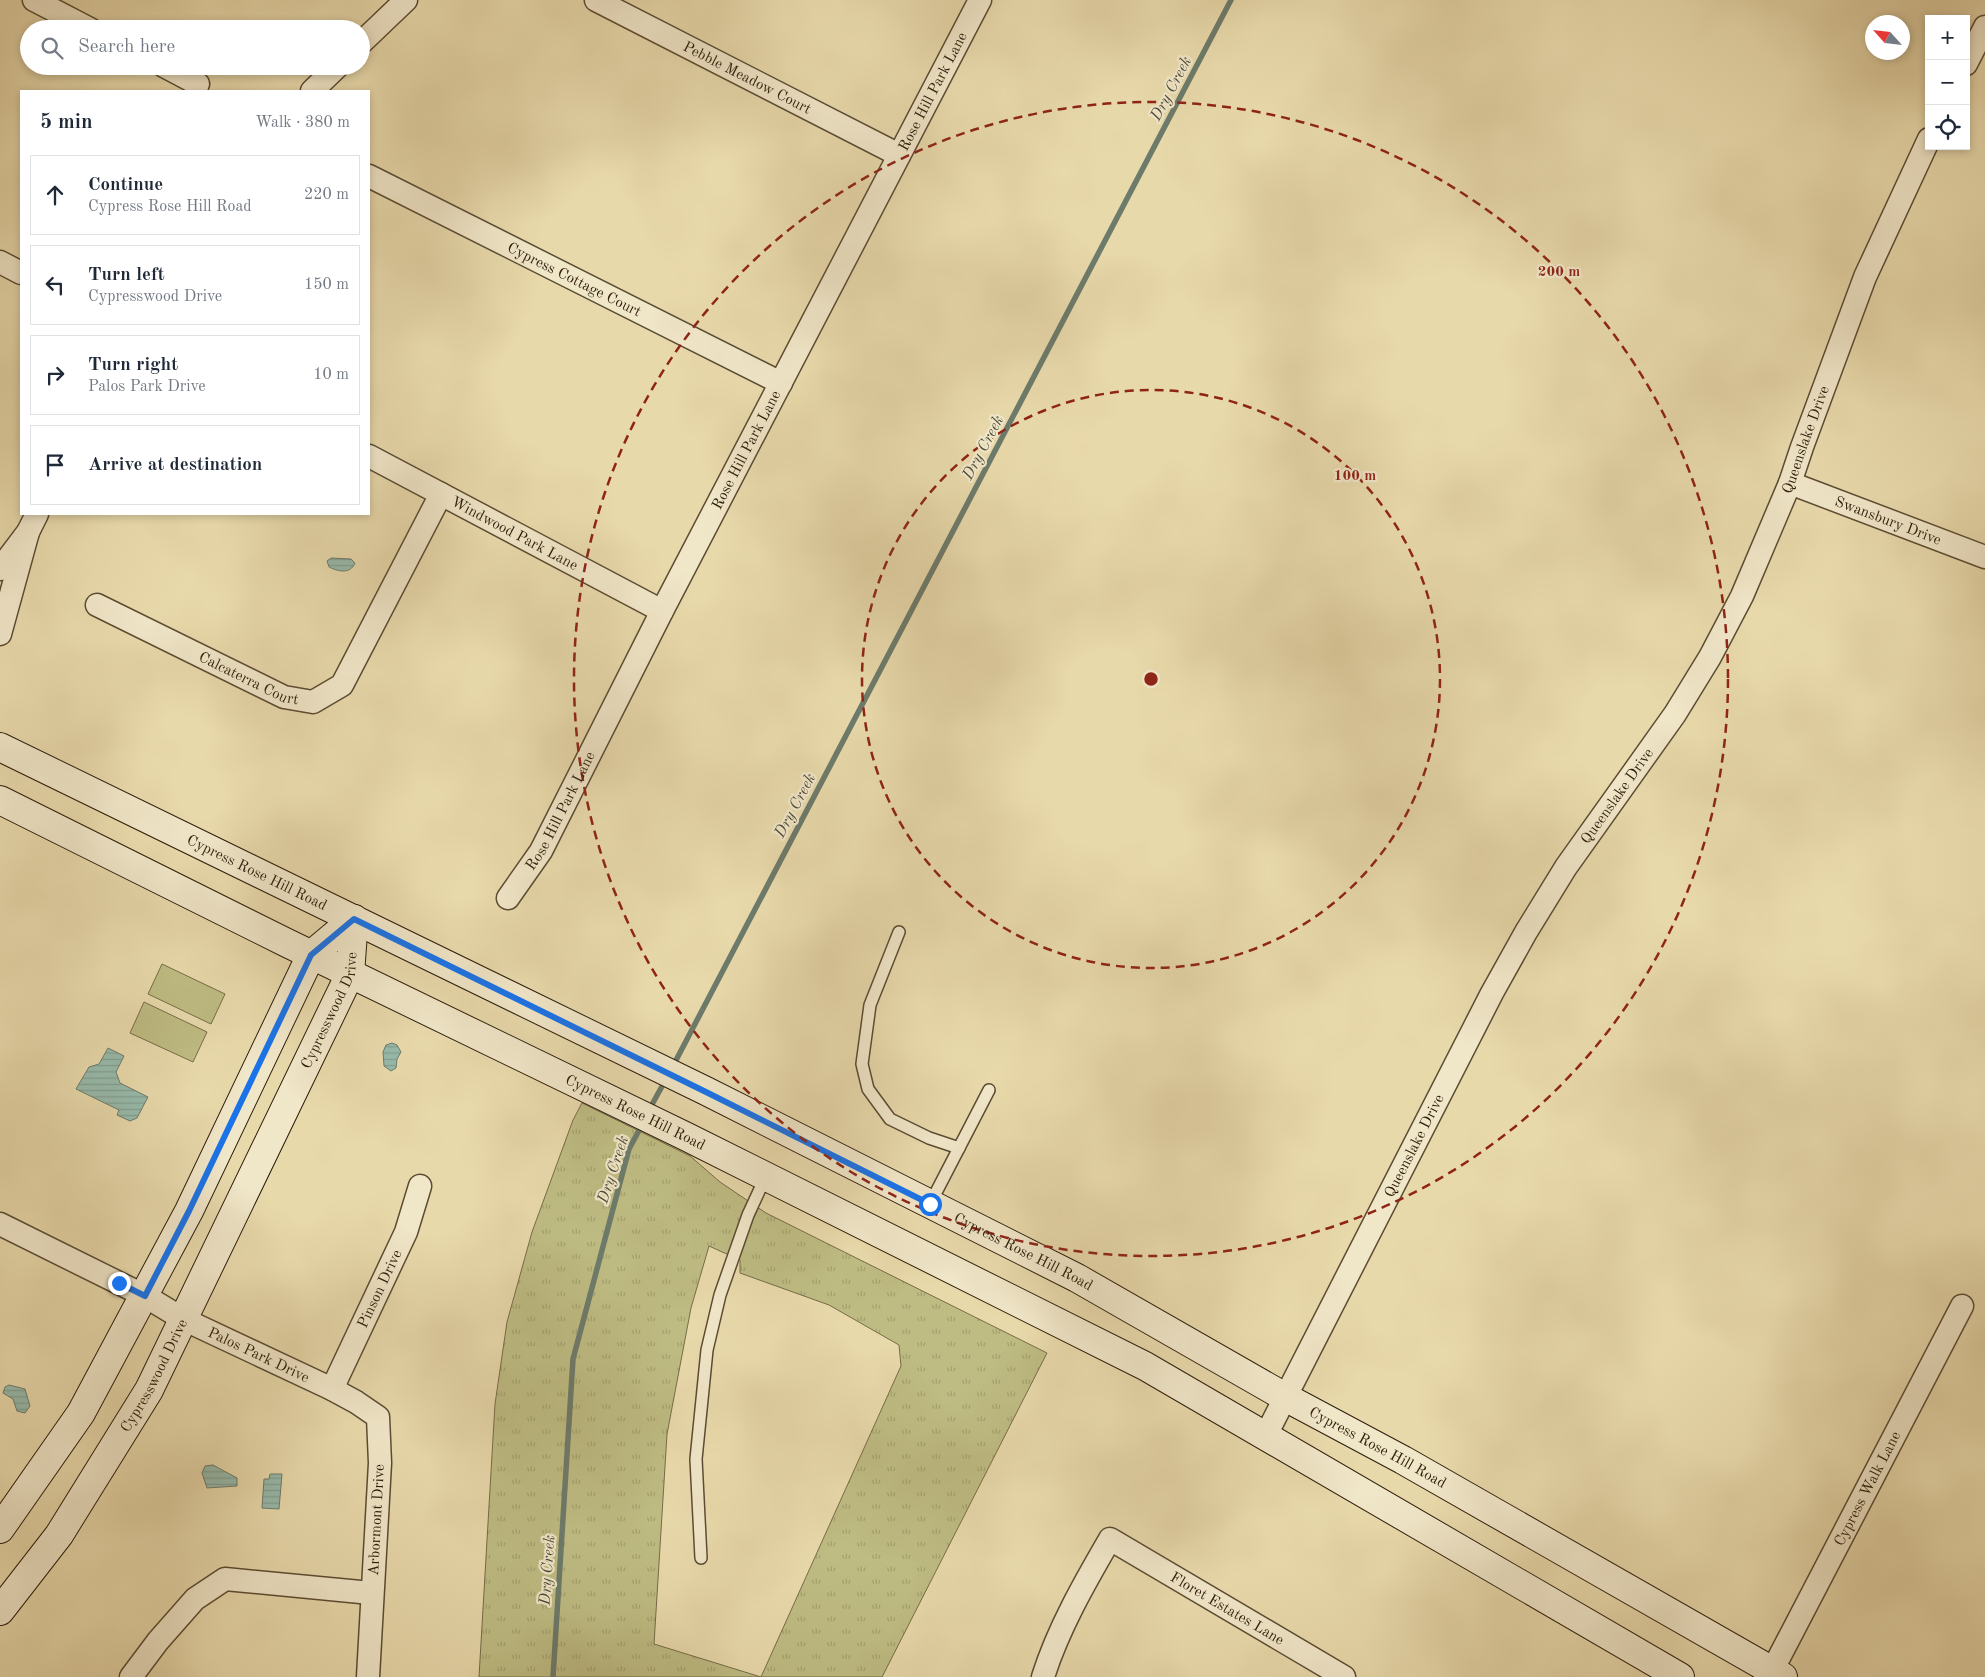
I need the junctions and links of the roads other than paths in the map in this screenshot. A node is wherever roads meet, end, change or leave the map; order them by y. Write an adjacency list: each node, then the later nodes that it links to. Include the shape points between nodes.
1 (34, 0): 5 (street)
2 (406, 0): 7 (street)
3 (596, 0): 14 (street, Pebble Meadow Court)
4 (980, 0): 14 (street, Rose Hill Park Lane)
5 (73, 20)
6 (1985, 28): 8 (street)
7 (370, 35)
8 (1968, 60)
9 (181, 75): 11 (street)
10 (329, 75): 12 (street)
11 (198, 84)
12 (313, 90)
13 (1925, 148): 20 (street, Queenslake Drive, via 1865,277)
14 (899, 155): 18 (street, Rose Hill Park Lane)
15 (370, 177): 18 (street, Cypress Cottage Court)
16 (0, 262): 17 (street)
17 (20, 273)
18 (781, 383): 26 (street, Rose Hill Park Lane)
19 (370, 457): 21 (street, Windwood Park Lane)
20 (1790, 483): 23 (street, Swansbury Drive); 45 (street, Queenslake Drive, via 1742,596 1710,658 1675,714 1566,867 1492,993)
21 (441, 494): 25 (street, Calcaterra Court, via 342,685 313,702 284,697); 26 (street, Windwood Park Lane)
22 (32, 523): 24 (street); 27 (street)
23 (1985, 557)
24 (0, 569)
25 (98, 605)
26 (662, 611): 30 (street, Rose Hill Park Lane, via 542,852)
27 (0, 634)
28 (0, 747): 31 (main road, Cypress Rose Hill Road)
29 (0, 800): 33 (main road, Cypress Rose Hill Road)
30 (508, 898)
31 (354, 919): 33 (main road, Cypresswood Drive); 34 (main road, Cypresswood Drive); 39 (main road, Cypress Rose Hill Road)
32 (899, 932): 36 (lane, via 870,1005 862,1064 868,1089 890,1119)
33 (311, 955): 34 (main road, Cypress Rose Hill Road); 41 (main road, Cypresswood Drive)
34 (350, 974): 37 (main road, Cypress Rose Hill Road); 43 (main road, Cypresswood Drive)
35 (989, 1090): 36 (lane)
36 (959, 1148): 39 (lane)
37 (766, 1176): 46 (main road, Cypress Rose Hill Road, via 1145,1366); 48 (lane, via 748,1215 723,1286 707,1350 696,1459)
38 (420, 1186): 44 (street, Pinson Drive, via 406,1232)
39 (930, 1204): 45 (main road, Cypress Rose Hill Road, via 1077,1278)
40 (0, 1224): 41 (street, Palos Park Drive)
41 (145, 1296): 43 (street, Palos Park Drive); 47 (main road, Cypresswood Drive, via 82,1413)
42 (1962, 1306): 51 (street, Cypress Walk Lane)
43 (183, 1319): 44 (street, Palos Park Drive); 50 (main road, Cypresswood Drive, via 148,1390 59,1535)
44 (332, 1388): 49 (street, Arbormont Drive, via 378,1417 380,1464)
45 (1285, 1397): 46 (street, Queenslake Drive); 51 (main road, Cypress Rose Hill Road, via 1403,1460)
46 (1266, 1435): 56 (main road, Cypress Rose Hill Road)
47 (0, 1529)
48 (701, 1558)
49 (372, 1593): 52 (street, via 226,1579 194,1599); 53 (street, Arbormont Drive)
50 (0, 1612)
51 (1773, 1675)
52 (131, 1677)
53 (368, 1677)
54 (1043, 1677): 55 (street, Floret Estates Lane, via 1049,1657 1110,1539)
55 (1344, 1677)
56 (1680, 1677)

